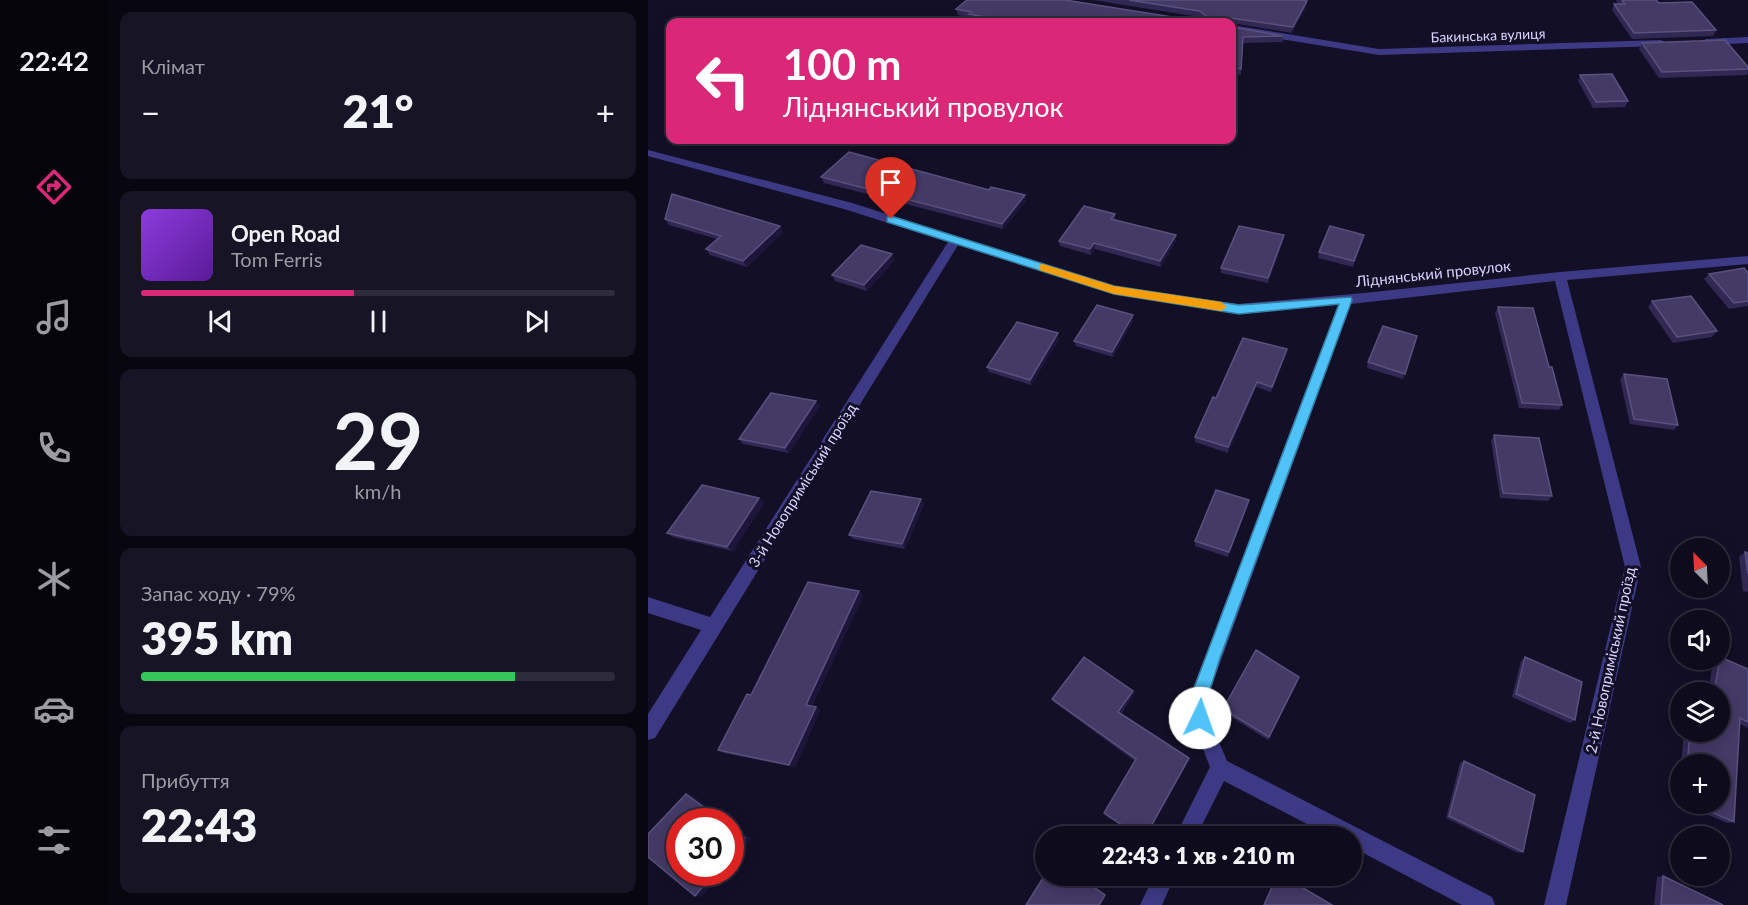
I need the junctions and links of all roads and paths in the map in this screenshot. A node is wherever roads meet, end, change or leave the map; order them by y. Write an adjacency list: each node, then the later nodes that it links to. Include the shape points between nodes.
1 (1236, 29): 4 (street, Бакинська вулиця, via 1379,52)
2 (1748, 40): 3 (street)
3 (1700, 42)
4 (1677, 43)
5 (648, 153): 6 (street, Ліднянський провулок, via 848,206)
6 (955, 240): 9 (street, Ліднянський провулок, via 1114,290 1227,308); 11 (street, 3-й Новоприміський проїзд)
7 (1748, 260): 8 (street, Ліднянський провулок)
8 (1560, 276): 9 (street, Ліднянський провулок); 18 (street, 2-й Новоприміський проїзд, via 1633,567)
9 (1346, 300): 13 (street, via 1199,696 1200,718)
10 (648, 605): 11 (street)
11 (713, 627): 12 (street, 3-й Новоприміський проїзд)
12 (648, 731)
13 (1220, 768): 14 (street); 17 (street)
14 (1191, 826)
15 (1160, 886): 16 (street)
16 (1151, 905)
17 (1484, 905)
18 (1555, 905)

